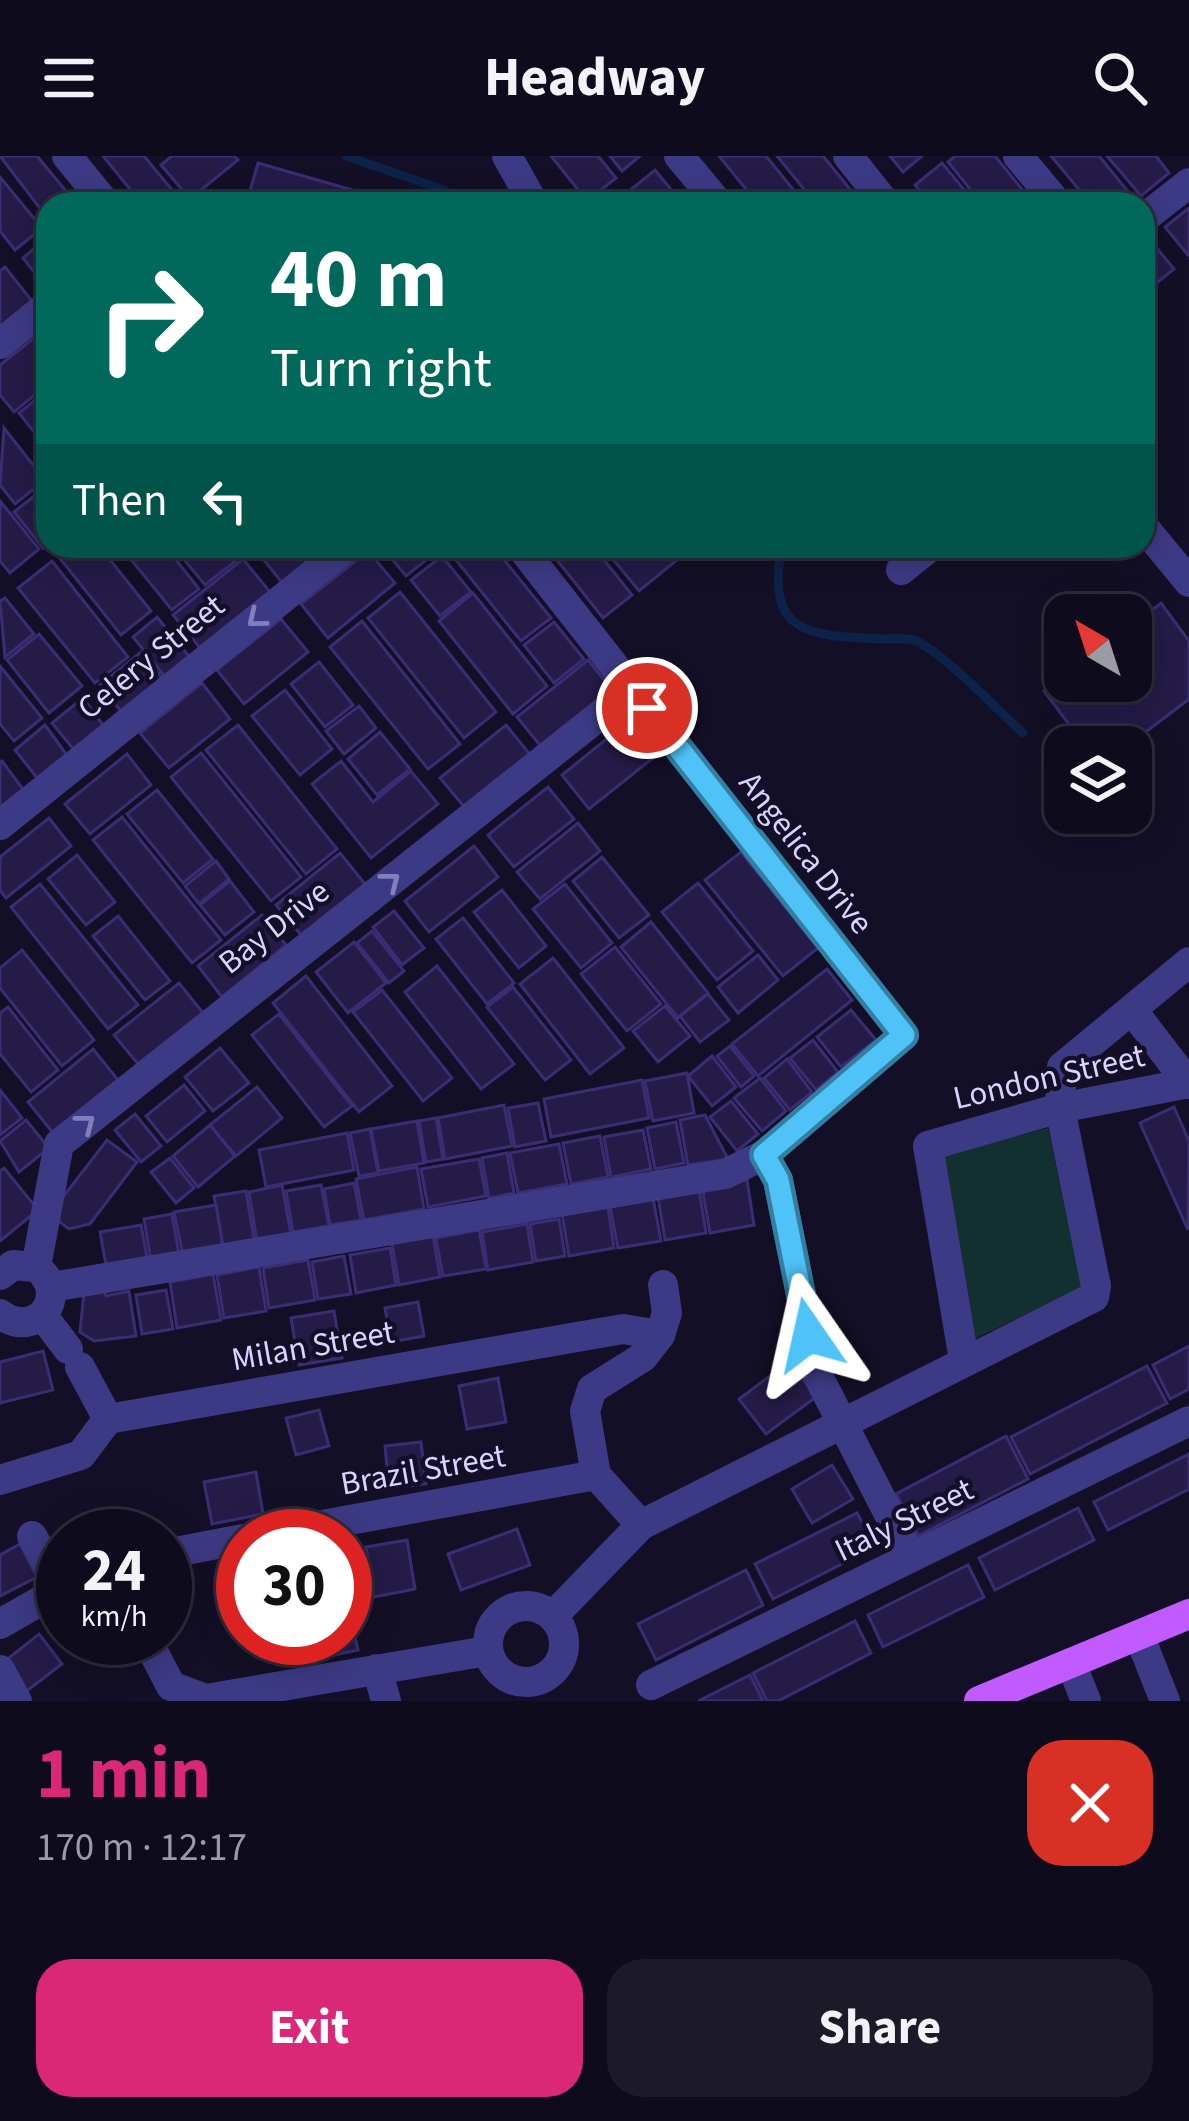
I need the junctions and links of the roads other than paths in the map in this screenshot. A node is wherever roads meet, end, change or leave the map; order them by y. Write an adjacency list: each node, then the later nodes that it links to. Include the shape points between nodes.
1 (507, 156): 10 (street)
2 (679, 156): 11 (street)
3 (848, 156): 12 (street)
4 (1018, 156): 13 (street)
5 (1181, 156): 7 (street)
6 (72, 158): 9 (street)
7 (1189, 166)
8 (1189, 182): 14 (street)
9 (97, 192)
10 (527, 192)
11 (709, 192)
12 (876, 192)
13 (1048, 192)
14 (1155, 209)
15 (36, 315): 16 (street)
16 (0, 344)
17 (1155, 541): 22 (street)
18 (333, 558): 24 (street, Celery Street, one-way to 24)
19 (529, 558): 23 (street, Angelica Drive)
20 (916, 558): 21 (street)
21 (901, 570)
22 (1189, 583)
23 (633, 689): 29 (street, Angelica Drive, via 904,1035); 30 (street, Bay Drive, one-way to 23, via 59,1144)
24 (0, 825)
25 (1189, 962): 26 (street)
26 (1132, 1010): 27 (street); 28 (street, via 1062,1067)
27 (1189, 1084): 28 (street, London Street)
28 (1060, 1108): 34 (street, via 1094,1298); 34 (street, London Street, via 928,1146)
29 (771, 1167): 30 (street); 37 (street, via 817,1374)
30 (23, 1279): 32 (street, via 26,1324); 35 (street)
31 (663, 1286): 33 (street)
32 (0, 1314)
33 (660, 1335): 35 (street, Milan Street, via 623,1329); 38 (street, via 643,1357 592,1389 585,1412)
34 (964, 1360): 37 (street)
35 (108, 1419): 39 (street, via 81,1455)
36 (1189, 1420): 44 (street, Italy Street)
37 (843, 1423): 41 (street); 44 (street)
38 (596, 1475): 40 (street, Brazil Street); 41 (street)
39 (0, 1480)
40 (372, 1516)
41 (640, 1525): 47 (street)
42 (32, 1536): 43 (street)
43 (36, 1543)
44 (911, 1557): 55 (street, Italy Street)
45 (36, 1603): 48 (street)
46 (1189, 1614): 49 (main road)
47 (553, 1616): 50 (street, via 535,1606 504,1612 490,1629); 56 (street, via 564,1651)
48 (0, 1624)
49 (1139, 1635): 51 (main road); 62 (street)
50 (488, 1651): 53 (street); 56 (street, via 501,1674)
51 (1071, 1663): 57 (main road); 61 (street)
52 (160, 1665): 53 (street, via 171,1686 206,1700)
53 (377, 1669): 59 (street)
54 (0, 1670): 58 (street)
55 (651, 1684)
56 (544, 1690)
57 (1015, 1694): 60 (main road)
58 (16, 1701)
59 (386, 1701)
60 (979, 1701)
61 (1086, 1701)
62 (1165, 1701)

